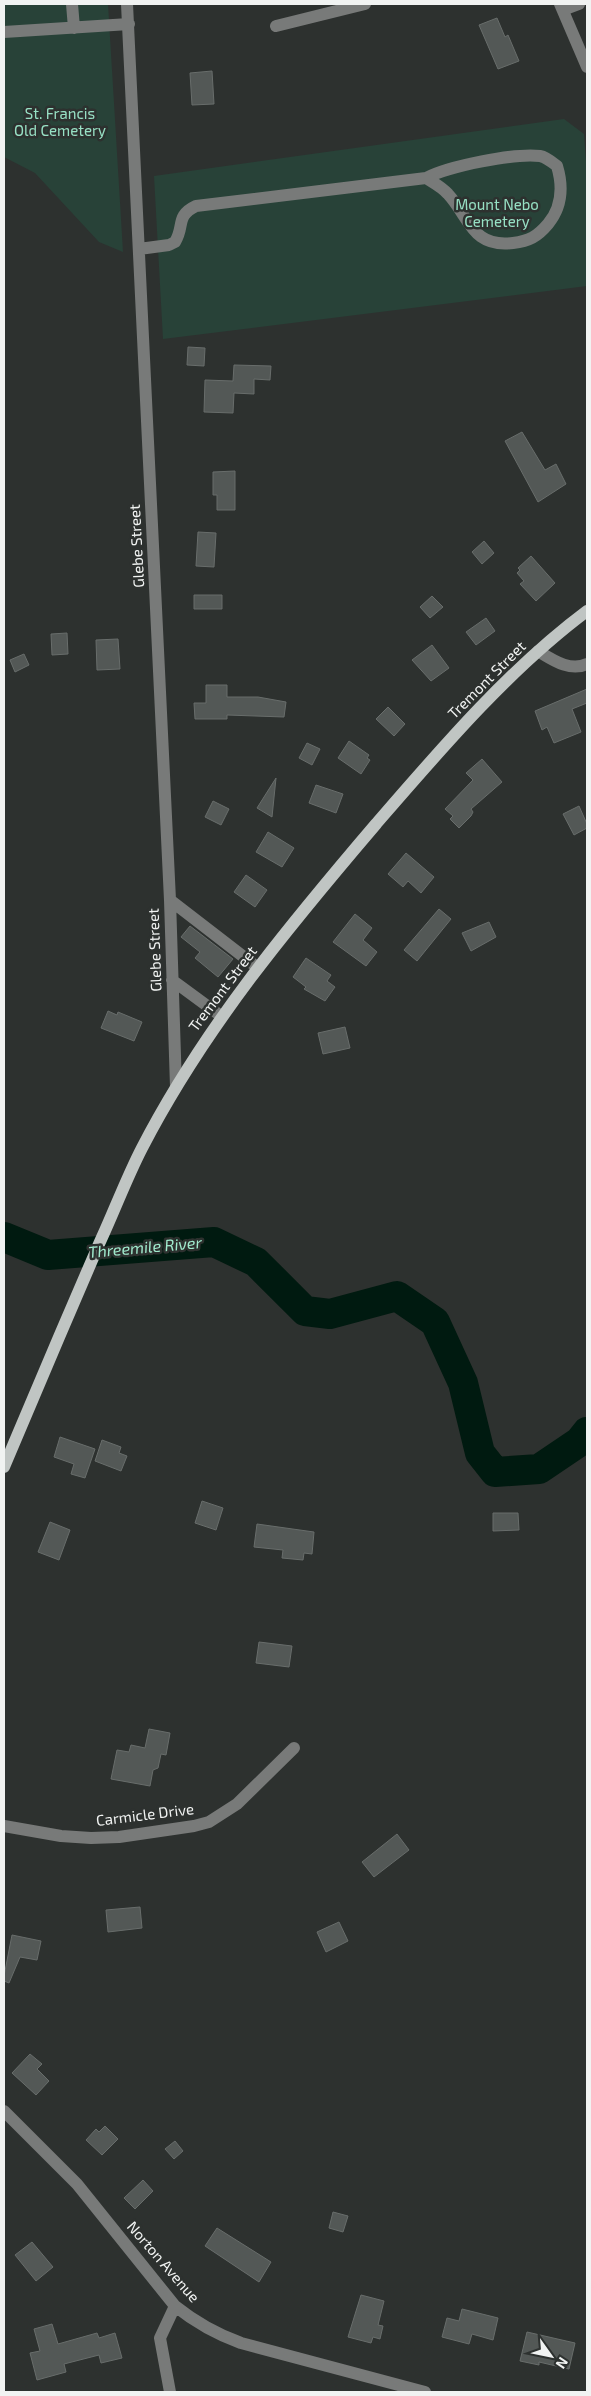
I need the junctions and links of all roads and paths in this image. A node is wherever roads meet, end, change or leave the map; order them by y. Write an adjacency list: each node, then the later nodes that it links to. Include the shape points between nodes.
1 (72, 4): 8 (street)
2 (127, 4): 6 (street, Glebe Street)
3 (365, 4): 7 (street)
4 (579, 4): 5 (street)
5 (561, 7): 10 (street)
6 (129, 24): 8 (street); 12 (street, Glebe Street)
7 (276, 26)
8 (74, 28): 9 (street)
9 (4, 32)
10 (587, 67)
11 (426, 178): 11 (street, via 442,170 542,156 557,166 561,188 559,203 550,221 533,239 500,245 480,237 449,195); 12 (street, via 196,206 186,210 182,216 175,242)
12 (139, 249): 16 (street, Glebe Street)
13 (587, 611): 14 (main road, Tremont Street)
14 (538, 651): 15 (street, via 560,664 572,667); 17 (main road, Tremont Street, via 417,776 314,896)
15 (587, 664)
16 (170, 900): 17 (street); 18 (street, Glebe Street)
17 (258, 968): 19 (main road, Tremont Street)
18 (172, 980): 19 (street); 20 (street, Glebe Street)
19 (221, 1016): 20 (main road, Tremont Street)
20 (176, 1086): 21 (main road, Tremont Street, via 141,1149)
21 (4, 1467)
22 (294, 1748): 23 (street, Carmicle Drive, via 236,1804 208,1822 194,1826 91,1838)
23 (4, 1826)
24 (4, 2111): 25 (street, Norton Avenue, via 78,2184)
25 (175, 2306): 26 (street, via 160,2338); 27 (street, Norton Avenue, via 206,2328 241,2344)
26 (170, 2392)
27 (425, 2392)

